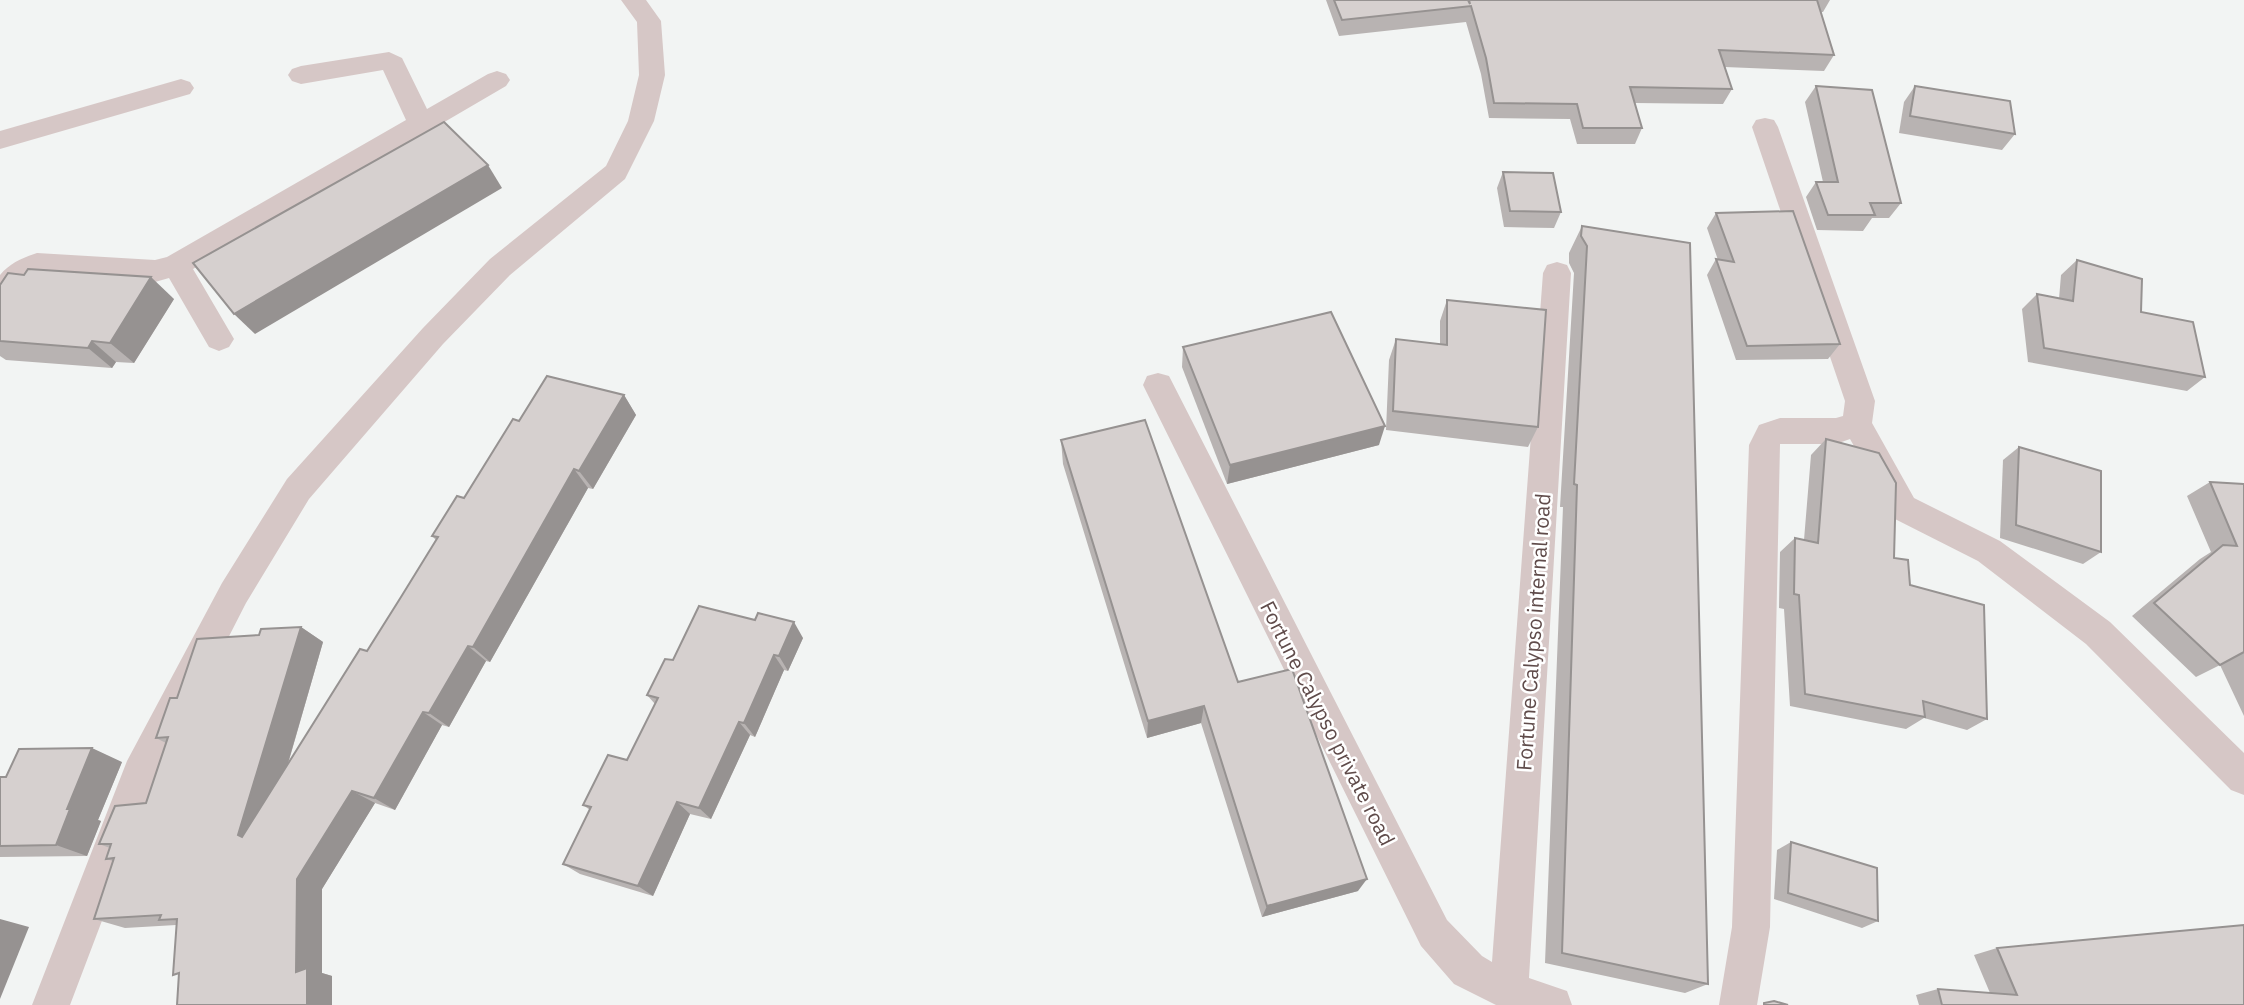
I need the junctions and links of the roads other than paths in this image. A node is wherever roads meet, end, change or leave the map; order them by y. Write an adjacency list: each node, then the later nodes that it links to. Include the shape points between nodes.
1 (633, 0): 16 (street, via 649,21 652,75 641,121 615,172 500,267 298,489 233,593 140,773)
2 (301, 75): 5 (street, via 389,61)
3 (497, 80): 5 (street)
4 (181, 88): 7 (street)
5 (421, 124): 8 (street)
6 (1765, 127): 13 (street, via 1860,401)
7 (0, 140)
8 (176, 265): 10 (street, via 155,271 37,264 18,273); 11 (street)
9 (1557, 273): 15 (street, Fortune Calypso internal road)
10 (0, 294)
11 (219, 339)
12 (1158, 385): 15 (street, Fortune Calypso private road, via 1434,933 1468,970)
13 (1857, 424): 14 (street, via 1902,507 1989,551 2098,633); 18 (street, via 1836,431 1780,431 1770,434 1764,445 1751,927)
14 (2244, 778)
15 (1509, 991): 17 (street, Fortune Calypso private road)
16 (51, 1005)
17 (1553, 1005)
18 (1738, 1005)

